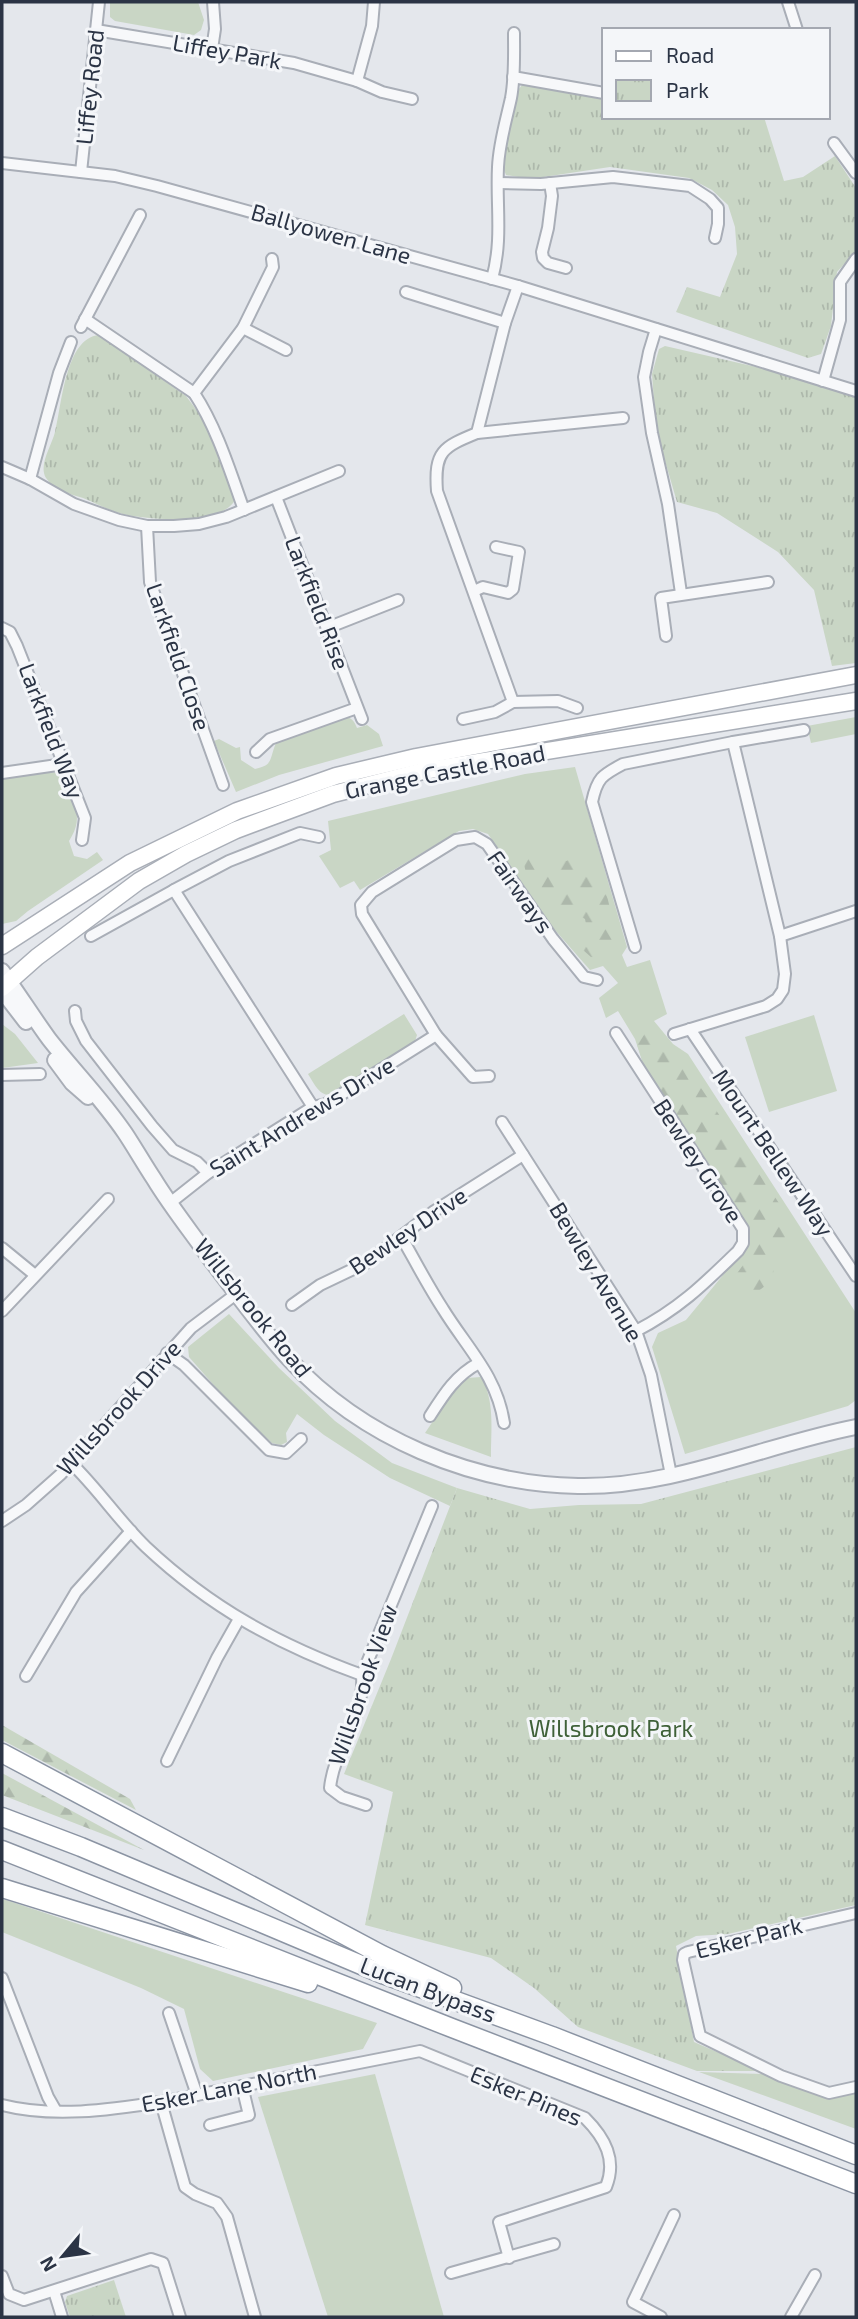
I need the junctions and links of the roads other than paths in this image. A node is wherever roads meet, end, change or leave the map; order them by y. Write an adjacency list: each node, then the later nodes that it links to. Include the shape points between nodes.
1 (99, 2): 6 (street, Liffey Road)
2 (213, 2): 8 (street)
3 (374, 2): 10 (street)
4 (788, 2): 5 (street)
5 (796, 28)
6 (96, 30): 8 (street, Liffey Park); 15 (street, Liffey Road)
7 (513, 33): 9 (street)
8 (212, 50): 10 (street, Liffey Park, via 294,63)
9 (513, 77): 11 (street); 17 (street)
10 (356, 81): 12 (street, Liffey Park)
11 (602, 93)
12 (412, 100)
13 (834, 143): 16 (street)
14 (2, 163): 15 (street, Ballyowen Lane)
15 (81, 172): 24 (street, Ballyowen Lane, via 158,186)
16 (856, 173)
17 (498, 183): 18 (street); 24 (street, via 500,229)
18 (550, 183): 20 (street, via 613,177 690,187 718,208); 23 (street, via 543,258)
19 (141, 215): 34 (street, via 83,323)
20 (715, 238)
21 (272, 259): 28 (street, via 273,267)
22 (856, 259): 32 (street, via 840,282 840,320)
23 (566, 268)
24 (492, 279): 25 (street, Ballyowen Lane)
25 (517, 286): 27 (street); 29 (street, Ballyowen Lane)
26 (406, 292): 27 (street)
27 (505, 323): 36 (street)
28 (243, 328): 31 (street); 34 (street)
29 (656, 329): 32 (street, Ballyowen Lane); 46 (street, via 644,377)
30 (71, 342): 39 (street)
31 (285, 351)
32 (823, 380): 33 (street, Ballyowen Lane)
33 (856, 391)
34 (194, 393): 41 (street)
35 (623, 418): 36 (street)
36 (477, 433): 45 (street, via 441,452 437,465 440,498)
37 (2, 467): 39 (street)
38 (339, 471): 40 (street)
39 (30, 479): 42 (street, via 74,504)
40 (276, 498): 41 (street); 49 (street, Larkfield Rise)
41 (244, 510): 42 (street, via 199,524)
42 (147, 526): 63 (street, Larkfield Close, via 151,585)
43 (496, 547): 45 (street, via 519,552 513,589 508,593 483,587)
44 (768, 582): 46 (street)
45 (474, 591): 53 (street)
46 (681, 593): 50 (street, via 661,598)
47 (395, 601): 49 (street)
48 (2, 628): 61 (street, Larkfield Way, via 10,632 17,646)
49 (327, 628): 54 (street, Larkfield Rise)
50 (666, 636)
51 (856, 676): 70 (main road, Grange Castle Road, via 416,757 336,776 237,811 130,863)
52 (856, 701): 72 (main road, Grange Castle Road, via 423,771 333,794 236,830 174,861 139,881)
53 (513, 702): 55 (street, via 558,701); 57 (street, via 495,712)
54 (358, 708): 56 (street, Larkfield Rise); 60 (street, via 270,739)
55 (577, 708)
56 (362, 719)
57 (463, 719)
58 (804, 730): 59 (street)
59 (733, 742): 69 (street); 71 (street, via 623,764 597,782 592,802)
60 (256, 752)
61 (64, 764): 62 (street); 65 (street, Larkfield Way, via 85,818)
62 (2, 773)
63 (223, 785)
64 (319, 838): 66 (street, via 300,834 229,861)
65 (82, 840)
66 (174, 890): 68 (street); 83 (street)
67 (856, 911): 69 (street)
68 (90, 936)
69 (780, 936): 76 (street, via 785,974 777,999)
70 (2, 946)
71 (635, 947)
72 (4, 980): 85 (street, Willsbrook Road)
73 (597, 980): 79 (street, Fairways, via 584,977 553,939 487,844 475,837 456,840 372,892 361,905 362,914)
74 (2, 997): 85 (street, via 16,1008 72,1083)
75 (75, 1011): 87 (street, via 86,1041 152,1126 173,1150)
76 (690, 1029): 78 (street); 93 (street, Mount Bellew Way)
77 (616, 1033): 97 (street, Bewley Grove, via 743,1229 744,1243 691,1296)
78 (674, 1034)
79 (436, 1035): 82 (street, via 473,1077); 83 (street, Saint Andrews Drive, via 326,1104)
80 (40, 1074): 81 (street)
81 (2, 1075)
82 (488, 1076)
83 (313, 1107): 87 (street, Saint Andrews Drive)
84 (502, 1122): 86 (street, Bewley Avenue)
85 (122, 1129): 89 (street, Willsbrook Road)
86 (523, 1156): 90 (street, Bewley Drive, via 433,1212); 97 (street, Bewley Avenue)
87 (208, 1173): 89 (street, Saint Andrews Drive)
88 (108, 1199): 92 (street)
89 (170, 1203): 94 (street, Willsbrook Road)
90 (402, 1238): 95 (street, Bewley Drive, via 363,1266 320,1285); 99 (street)
91 (2, 1248): 92 (street)
92 (36, 1275): 96 (street)
93 (856, 1276)
94 (236, 1294): 98 (street, Willsbrook Drive); 105 (street, Willsbrook Road, via 290,1360 323,1391 363,1421 432,1456 540,1484 590,1486)
95 (292, 1305)
96 (2, 1311)
97 (636, 1331): 105 (street, Bewley Avenue, via 651,1374)
98 (167, 1353): 103 (street, via 269,1450 286,1453); 104 (street, Willsbrook Drive)
99 (480, 1363): 100 (street, via 452,1383); 101 (street, via 491,1378)
100 (430, 1416)
101 (504, 1423)
102 (856, 1427): 105 (street, Willsbrook Road)
103 (301, 1439)
104 (71, 1463): 107 (street, Willsbrook Drive); 108 (street)
105 (671, 1475)
106 (432, 1506): 110 (street, Willsbrook View)
107 (2, 1521)
108 (131, 1531): 109 (street, via 189,1583); 111 (street, via 76,1592)
109 (239, 1619): 110 (street); 113 (street)
110 (362, 1675): 114 (street, Willsbrook View, via 359,1710 331,1774 330,1788)
111 (26, 1676)
112 (2, 1754): 122 (highway, via 382,1955)
113 (167, 1761)
114 (366, 1805)
115 (2, 1817): 122 (highway, Lucan Bypass, via 385,1975)
116 (2, 1850): 121 (highway, Lucan Bypass)
117 (2, 1888): 121 (highway)
118 (856, 1913): 125 (street, Esker Park, via 688,1952 683,1960 700,2036 781,2076 830,2093)
119 (2, 1978): 129 (street)
120 (169, 2013): 126 (street)
121 (452, 2028): 132 (highway, Lucan Bypass)
122 (552, 2036): 131 (highway, Lucan Bypass)
123 (452, 2064): 124 (street, Esker Lane North, via 420,2051); 135 (street, Esker Pines, via 585,2118 597,2130 610,2158 612,2173 606,2187 499,2222)
124 (242, 2086): 126 (street, Esker Lane North); 130 (street, via 249,2115)
125 (856, 2087)
126 (197, 2095): 127 (street, Esker Lane North)
127 (161, 2102): 129 (street, Esker Lane North); 142 (street, via 185,2187 218,2203 227,2217)
128 (2, 2105): 129 (street, Esker Lane North)
129 (56, 2111)
130 (210, 2125)
131 (856, 2155)
132 (856, 2184)
133 (674, 2215): 143 (street, via 633,2302)
134 (554, 2244): 135 (street)
135 (509, 2258): 136 (street)
136 (451, 2273)
137 (815, 2275): 144 (street)
138 (2, 2276): 139 (street, via 9,2294 16,2298)
139 (54, 2291): 140 (street); 141 (street, via 151,2259 163,2263)
140 (62, 2317)
141 (180, 2317)
142 (255, 2317)
143 (661, 2317)
144 (791, 2317)

